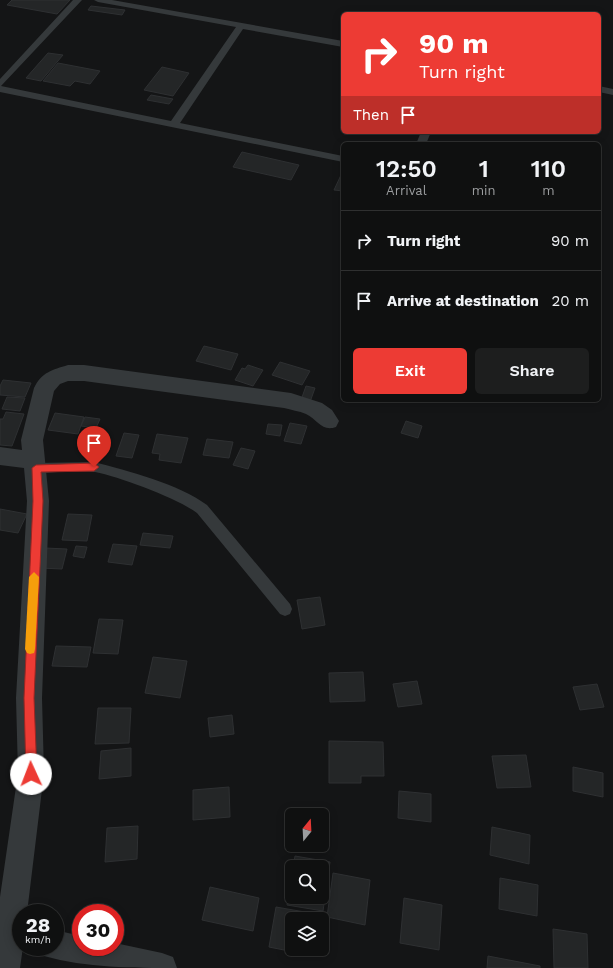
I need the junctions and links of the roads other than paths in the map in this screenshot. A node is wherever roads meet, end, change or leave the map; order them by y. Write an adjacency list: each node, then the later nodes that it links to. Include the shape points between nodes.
1 (78, 0): 7 (lane)
2 (98, 0): 4 (lane)
3 (146, 0): 4 (lane)
4 (140, 8): 5 (lane)
5 (241, 26): 6 (lane); 11 (lane)
6 (341, 44)
7 (0, 84)
8 (0, 89): 11 (lane)
9 (601, 89): 10 (lane)
10 (613, 92)
11 (174, 124): 12 (lane)
12 (341, 159)
13 (329, 421): 15 (street, via 323,413 313,407 284,400 68,373 53,378 44,388 32,440)
14 (0, 456): 15 (street)
15 (36, 464): 16 (lane, via 94,467 190,500 202,509); 17 (street, via 38,501 29,698 31,774)
16 (285, 608)
17 (10, 935): 19 (street)
18 (64, 947): 20 (street)
19 (5, 968)
20 (162, 968)

